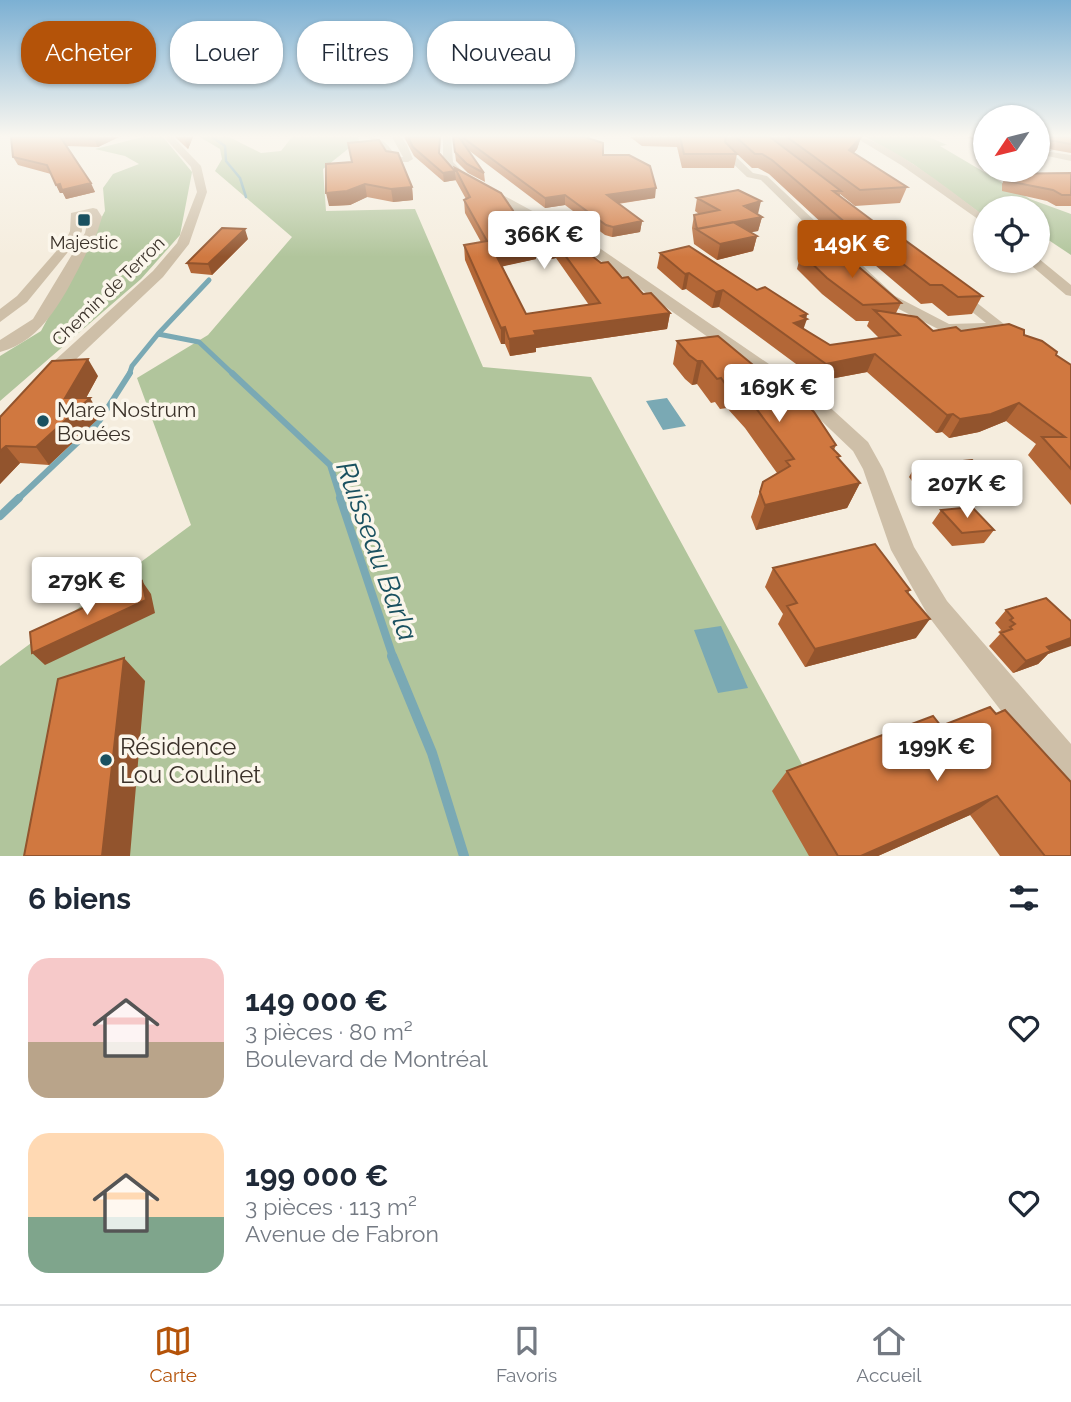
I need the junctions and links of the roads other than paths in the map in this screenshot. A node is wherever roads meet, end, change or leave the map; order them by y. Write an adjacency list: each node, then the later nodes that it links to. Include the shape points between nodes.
1 (199, 177): 13 (street, Chemin de Terron, via 202,192 183,244 158,274)
2 (462, 177): 14 (street, via 591,248 839,425 861,447 873,469 903,550 937,609)
3 (759, 177): 10 (street, via 890,299 947,328)
4 (923, 177): 5 (street)
5 (973, 212)
6 (1048, 273): 8 (street)
7 (952, 291): 10 (street)
8 (1071, 292)
9 (0, 317): 11 (street, Chemin de Terron, via 22,299 71,241 75,215 93,211 96,217 91,233 39,322)
10 (999, 327): 12 (street)
11 (0, 347)
12 (1030, 349)
13 (34, 390)
14 (1071, 767)

